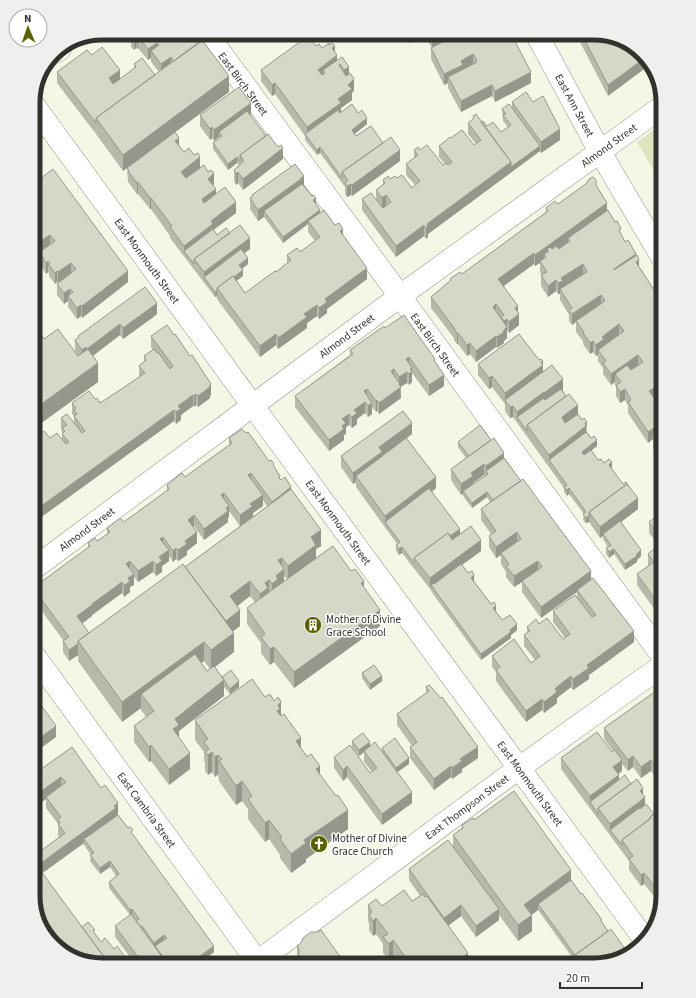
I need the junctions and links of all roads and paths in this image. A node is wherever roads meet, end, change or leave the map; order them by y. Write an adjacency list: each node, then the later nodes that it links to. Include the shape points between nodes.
1 (211, 40): 7 (street, East Birch Street)
2 (540, 40): 5 (street, East Ann Street)
3 (656, 111): 5 (street, Almond Street)
4 (40, 114): 8 (street, East Monmouth Street)
5 (600, 152): 6 (street, East Ann Street); 7 (street, Almond Street)
6 (656, 247)
7 (400, 296): 8 (street, Almond Street); 10 (street, East Birch Street)
8 (253, 406): 9 (street, Almond Street); 13 (street, East Monmouth Street)
9 (40, 564)
10 (656, 647)
11 (40, 664): 15 (street, East Cambria Street)
12 (656, 669): 13 (street, East Thompson Street)
13 (519, 768): 14 (street, East Monmouth Street); 16 (street, East Thompson Street)
14 (642, 936)
15 (253, 958)
16 (265, 958)

